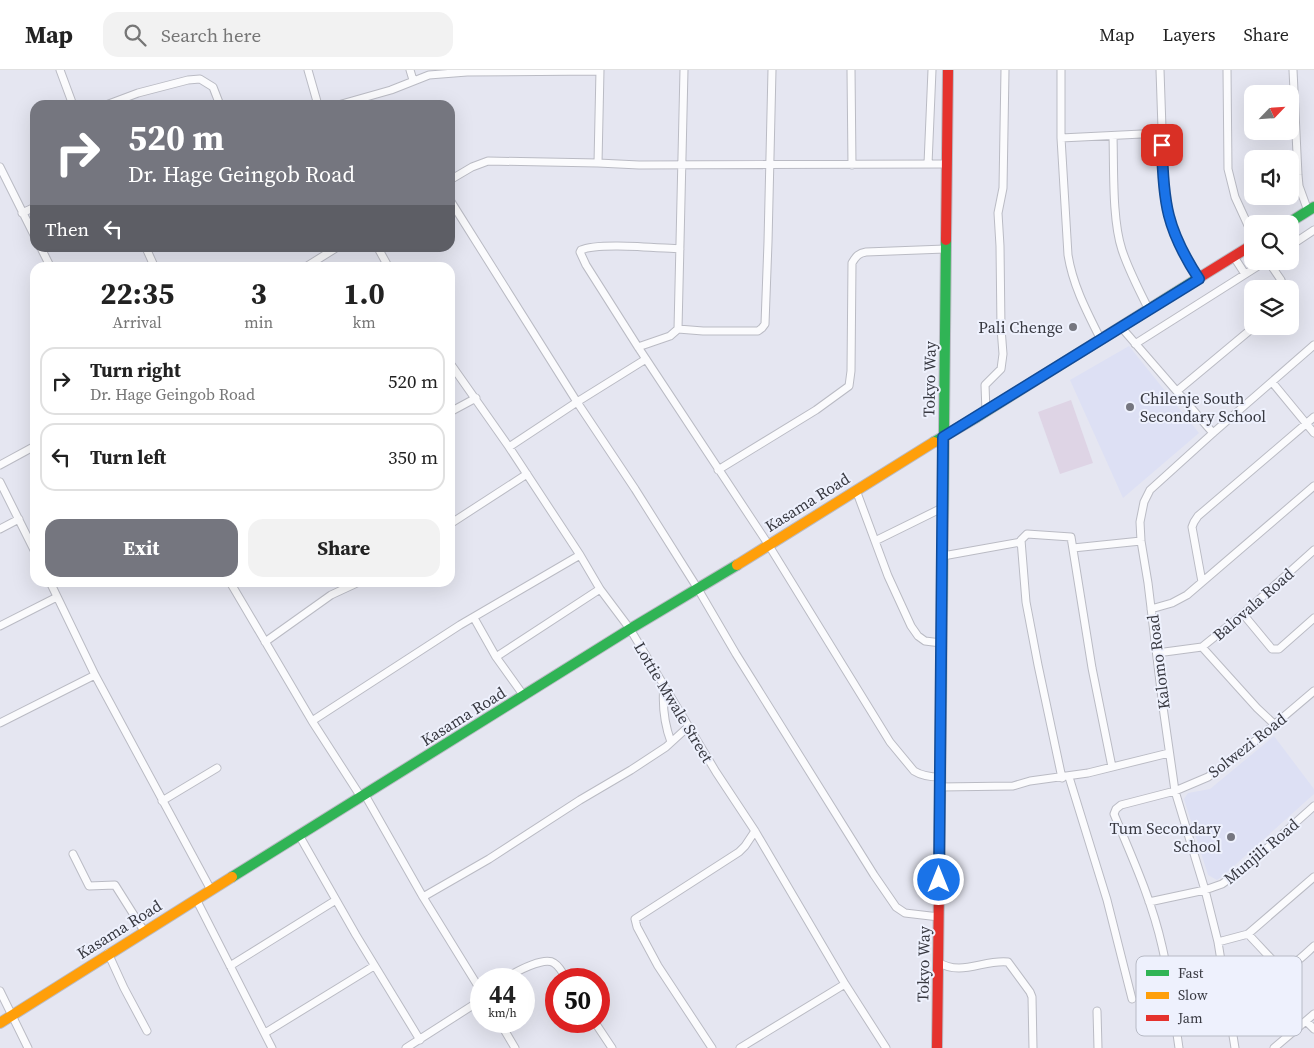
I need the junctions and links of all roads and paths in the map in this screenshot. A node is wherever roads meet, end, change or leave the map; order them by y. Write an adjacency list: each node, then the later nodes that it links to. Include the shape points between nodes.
1 (60, 70): 16 (street)
2 (308, 70): 19 (street)
3 (410, 70): 15 (street)
4 (600, 70): 15 (street, via 467,72 429,75); 24 (street)
5 (684, 70): 29 (street)
6 (772, 70): 25 (street)
7 (851, 70): 28 (street)
8 (932, 70): 26 (street)
9 (948, 70): 27 (street, Tokyo Way)
10 (1005, 70): 65 (street, via 1003,188 998,213 1003,354 1000,368 986,385)
11 (1061, 70): 23 (street)
12 (1160, 70): 21 (street)
13 (1227, 70): 36 (street, via 1228,169)
14 (1293, 70): 34 (street, via 1298,180)
15 (413, 80): 20 (street)
16 (71, 100)
17 (119, 100): 18 (street, via 200,79 213,87)
18 (218, 100)
19 (317, 100)
20 (356, 100)
21 (1162, 133): 22 (street); 49 (street, via 1169,219 1179,245)
22 (1113, 136): 23 (street); 50 (street, via 1115,200 1121,249)
23 (1061, 138): 54 (street, via 1071,274)
24 (598, 163): 29 (street); 31 (street, via 488,161)
25 (770, 164): 28 (street); 29 (street); 52 (street, via 765,324 758,331)
26 (928, 164): 27 (street); 28 (street)
27 (947, 164): 42 (street, Tokyo Way)
28 (852, 165)
29 (682, 166): 41 (street)
30 (0, 167): 35 (street)
31 (455, 177)
32 (455, 208): 63 (street)
33 (30, 209): 35 (street)
34 (1311, 209): 37 (street)
35 (22, 213): 38 (street)
36 (1244, 216)
37 (1299, 216)
38 (30, 228)
39 (1314, 230): 40 (street)
40 (1299, 240)
41 (680, 249): 52 (street); 57 (street, via 605,247 581,250 586,265)
42 (946, 249): 66 (street, Tokyo Way); 78 (street, via 860,253 852,263 849,386)
43 (1244, 250): 45 (street, Kasama Road)
44 (330, 252): 46 (street)
45 (1234, 257): 48 (street); 49 (street, Kasama Road)
46 (314, 262)
47 (1252, 270): 48 (street)
48 (1245, 274): 55 (street)
49 (1199, 279): 50 (street, Kasama Road)
50 (1149, 310): 51 (street, Kasama Road)
51 (1121, 327): 54 (street, Kasama Road); 55 (street)
52 (678, 329): 57 (street, via 670,336)
53 (1244, 335): 61 (street)
54 (1101, 340): 65 (street, Kasama Road)
55 (1136, 344): 61 (street)
56 (1314, 345): 60 (street, Kalomo Road)
57 (638, 347): 58 (street)
58 (646, 359): 63 (street); 78 (street)
59 (455, 370): 62 (street, Lottie Mwale Street)
60 (1272, 382): 68 (street); 70 (street, Kalomo Road)
61 (1177, 391): 70 (street)
62 (476, 398): 64 (street); 73 (street, Lottie Mwale Street)
63 (577, 402): 73 (street); 101 (street)
64 (455, 409)
65 (986, 412): 69 (street, Kasama Road)
66 (944, 414): 69 (street, via 946,421); 72 (street, Tokyo Way)
67 (1314, 417): 68 (street)
68 (1306, 424): 71 (street); 96 (street, via 1194,522 1192,527)
69 (959, 428): 72 (street, Kasama Road)
70 (1213, 433): 88 (street, Kalomo Road, via 1150,490 1140,522)
71 (1314, 433)
72 (943, 437): 75 (street, Kasama Road); 76 (street, Tokyo Way)
73 (509, 447): 79 (street, Lottie Mwale Street)
74 (30, 449): 77 (street)
75 (922, 449): 76 (street, via 938,452); 82 (street, Kasama Road)
76 (943, 460): 83 (street, Tokyo Way)
77 (0, 464)
78 (718, 470): 91 (street)
79 (527, 474): 85 (street); 94 (street, Lottie Mwale Street)
80 (0, 482): 84 (street)
81 (1314, 486): 96 (street)
82 (856, 490): 87 (street); 91 (street, Kasama Road)
83 (942, 508): 87 (street); 95 (street, Tokyo Way)
84 (19, 519): 86 (street); 89 (street)
85 (455, 521)
86 (0, 529)
87 (875, 541): 110 (street, via 911,626 925,641)
88 (1141, 541): 92 (street); 103 (street, Kalomo Road)
89 (30, 542)
90 (1021, 542): 92 (street, via 1027,534 1071,537); 95 (street); 126 (street, via 1026,602)
91 (768, 544): 101 (street, Kasama Road); 127 (street, via 890,742 914,771)
92 (1073, 548): 124 (street)
93 (1314, 550): 104 (street, Balovala Road)
94 (580, 555): 100 (street, Lottie Mwale Street); 105 (street)
95 (943, 556): 110 (street, Tokyo Way)
96 (1202, 582): 103 (street, via 1179,600)
97 (53, 587): 102 (street)
98 (233, 587): 109 (street)
99 (348, 587): 109 (street, via 331,595)
100 (600, 589): 108 (street, Lottie Mwale Street); 113 (street)
101 (698, 589): 108 (street, Kasama Road); 142 (street, via 896,907 905,913)
102 (58, 597): 107 (street); 114 (street)
103 (1151, 609): 112 (street, Kalomo Road)
104 (1243, 614): 106 (street, via 1276,650); 111 (street, Balovala Road)
105 (474, 618): 113 (street); 118 (street)
106 (1314, 618)
107 (0, 626)
108 (630, 629): 115 (street, Lottie Mwale Street); 117 (street, Kasama Road)
109 (265, 642): 118 (street)
110 (941, 643): 127 (street, Tokyo Way)
111 (1202, 647): 112 (street, Balovala Road); 120 (street)
112 (1157, 653): 123 (street, Kalomo Road)
113 (496, 657): 117 (street)
114 (95, 675): 119 (street); 130 (street)
115 (664, 685): 121 (street, Lottie Mwale Street); 122 (street, via 663,711)
116 (1314, 691): 120 (street, Solwezi Road)
117 (524, 696): 129 (street, Kasama Road)
118 (312, 721): 129 (street)
119 (0, 723)
120 (1274, 724): 128 (street, Solwezi Road, via 1223,768)
121 (689, 726): 122 (street); 132 (street, Lottie Mwale Street)
122 (671, 742): 138 (street, via 631,770)
123 (1169, 753): 124 (street); 128 (street, Kalomo Road)
124 (1112, 767): 126 (street)
125 (217, 768): 130 (street)
126 (1065, 777): 127 (street, via 1004,787); 160 (street, via 1109,908)
127 (940, 782): 142 (street, Tokyo Way)
128 (1175, 791): 137 (street, Kalomo Road); 141 (street, Solwezi Road, via 1121,805 1114,814)
129 (363, 796): 133 (street, Kasama Road); 138 (street)
130 (162, 801): 136 (street)
131 (1314, 806): 137 (street, Munjili Road, via 1234,877)
132 (755, 830): 158 (street, Lottie Mwale Street); 180 (street, via 739,852 636,919 637,928 658,966)
133 (299, 835): 136 (street, Kasama Road); 140 (street)
134 (73, 854): 143 (street, via 89,886 115,885)
135 (1314, 877): 144 (street)
136 (211, 890): 139 (street, Kasama Road)
137 (1205, 890): 141 (street, Munjili Road); 145 (street, Kalomo Road)
138 (423, 897): 157 (street)
139 (196, 899): 143 (street, Kasama Road); 153 (street)
140 (336, 900): 153 (street); 154 (street)
141 (1149, 902): 148 (street)
142 (939, 917): 152 (street, Tokyo Way)
143 (144, 931): 147 (street, Kasama Road)
144 (1248, 934): 145 (street); 150 (street)
145 (1218, 942): 149 (street, Kalomo Road)
146 (1314, 946): 151 (street)
147 (108, 953): 164 (street, Kasama Road); 169 (street)
148 (1164, 956)
149 (1220, 956)
150 (1269, 956)
151 (1302, 956)
152 (938, 962): 183 (street, Tokyo Way); 184 (street, via 959,969 1008,962 1032,997)
153 (230, 966): 170 (street)
154 (374, 966): 170 (street); 174 (street)
155 (524, 968): 156 (street, via 547,961)
156 (559, 968)
157 (470, 973)
158 (845, 984): 181 (street); 182 (street, Lottie Mwale Street)
159 (0, 991): 164 (street)
160 (1132, 999)
161 (470, 1007): 174 (street)
162 (1097, 1011): 185 (street)
163 (1314, 1014): 165 (street)
164 (12, 1015): 166 (street, Kasama Road); 175 (street)
165 (1306, 1021): 167 (street); 168 (street)
166 (0, 1022)
167 (1302, 1024)
168 (1314, 1029)
169 (147, 1031)
170 (265, 1033): 176 (street)
171 (506, 1033): 178 (street)
172 (602, 1033): 179 (street)
173 (1288, 1036): 186 (street)
174 (420, 1040): 177 (street)
175 (28, 1048)
176 (272, 1048)
177 (406, 1048)
178 (515, 1048)
179 (612, 1048)
180 (712, 1048)
181 (740, 1048)
182 (886, 1048)
183 (937, 1048)
184 (1033, 1048)
185 (1098, 1048)
186 (1274, 1048)

